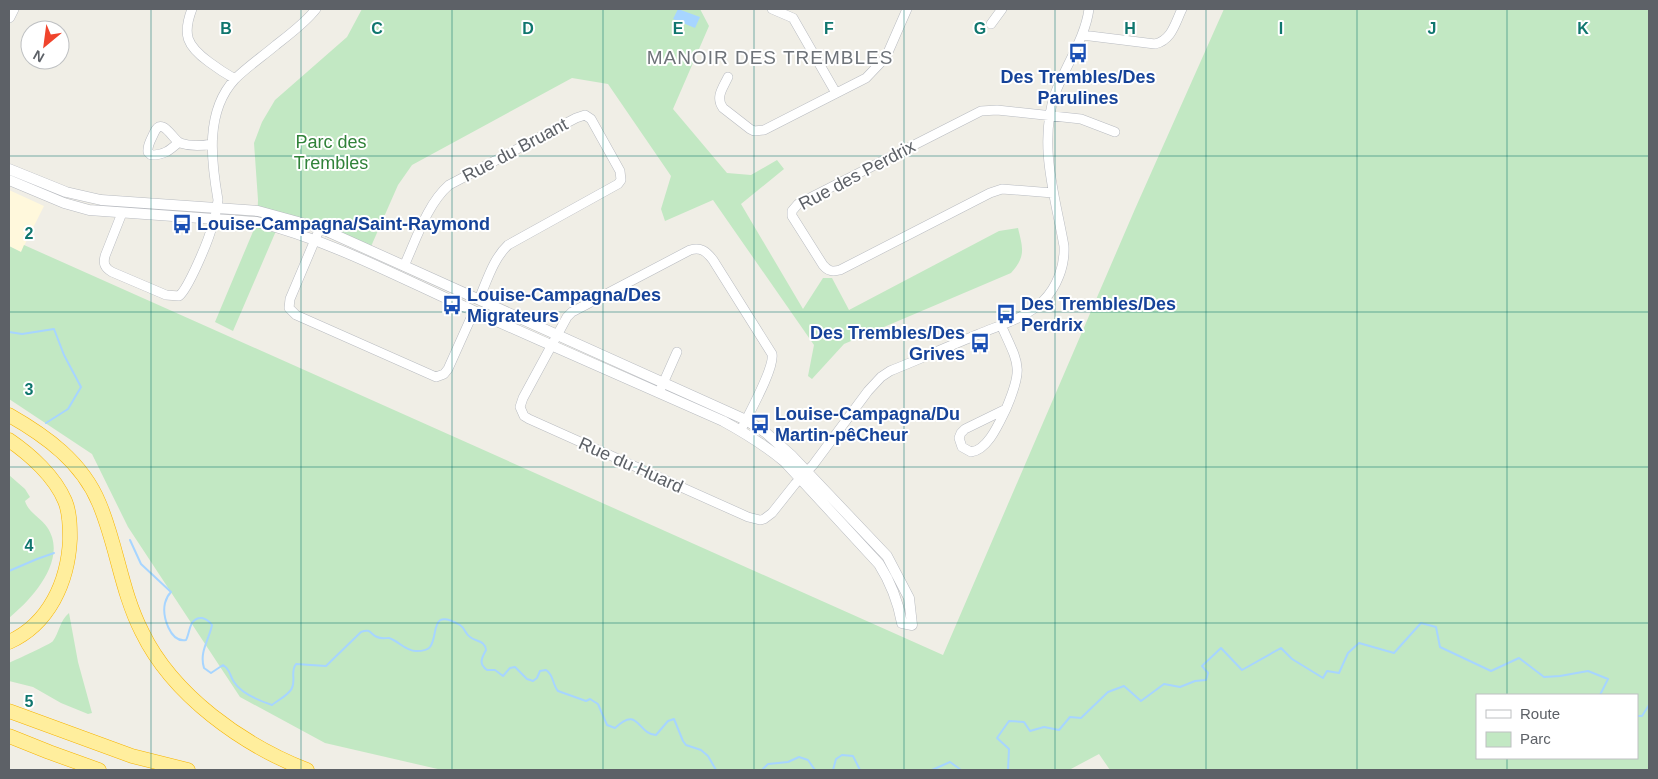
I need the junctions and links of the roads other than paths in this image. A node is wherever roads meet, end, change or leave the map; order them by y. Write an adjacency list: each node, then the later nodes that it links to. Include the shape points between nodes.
1 (12, 9): 10 (main road)
2 (192, 9): 15 (street, via 186,33 190,44 196,52)
3 (316, 9): 15 (street)
4 (772, 9): 11 (street)
5 (798, 9): 11 (street)
6 (907, 9): 16 (street, via 881,64 866,78)
7 (1002, 9): 12 (street)
8 (1089, 9): 13 (street, Rue du Huard)
9 (1182, 9): 13 (street, via 1171,34 1160,43)
10 (9, 18)
11 (794, 18): 16 (street)
12 (991, 24)
13 (1082, 35): 17 (street, Rue du Huard, via 1060,82)
14 (728, 77): 16 (street, via 718,99 723,108 754,131 764,130)
15 (235, 79): 20 (street, via 215,117)
16 (836, 93)
17 (1050, 116): 18 (street, via 1081,119); 23 (street, Rue du Huard, via 1047,158); 23 (street, Rue des Perdrix, via 981,111 798,204 792,216 823,266 835,271 990,193 1002,190)
18 (1115, 132)
19 (179, 142): 20 (street, via 202,146)
20 (212, 144): 24 (street)
21 (9, 169): 24 (street, via 66,192 101,200)
22 (9, 180): 25 (street, via 72,206)
23 (1053, 193): 33 (street, Rue du Huard, via 1064,246 1058,278 1049,294 1035,307)
24 (217, 207): 26 (street); 27 (street, via 258,211)
25 (122, 213): 26 (street); 26 (street, via 105,256 105,266 112,272 173,297 179,296 186,288)
26 (214, 218): 28 (street, via 257,222)
27 (320, 228): 28 (street); 29 (street)
28 (315, 240): 30 (street); 32 (street, via 290,299 292,312 413,368 436,377 444,374)
29 (404, 266): 30 (street); 31 (street); 31 (street, Rue du Bruant, via 433,203 449,186 585,115 591,119 620,171 621,180 508,246 496,261)
30 (399, 277): 32 (street)
31 (479, 299): 32 (street); 34 (street)
32 (474, 311): 34 (street)
33 (1001, 325): 38 (street, via 1018,365 1017,381); 43 (street, Rue du Huard, via 881,377 814,466)
34 (555, 340): 36 (street); 37 (street); 40 (street, Rue du Huard, via 572,312 690,250 701,249 713,260 772,354 770,370); 43 (street, Rue du Huard, via 521,402 521,411 529,419 754,519 768,517)
35 (677, 352): 36 (street)
36 (664, 382): 37 (street); 40 (street)
37 (659, 393): 41 (street)
38 (1006, 409): 38 (street, via 965,429 959,438 962,447 971,452 980,449)
39 (9, 415): 51 (highway, via 36,430 81,472 99,502 126,595 142,633 181,687 202,708 232,730)
40 (746, 420): 41 (street, Rue du Huard); 43 (street, via 780,444)
41 (741, 430): 43 (street)
42 (9, 440): 44 (highway, via 58,488 68,510 70,535 66,567 57,596 38,622)
43 (803, 475): 43 (street, via 879,564 898,601 902,623 912,625 908,598 887,556)
44 (9, 642)
45 (9, 711): 50 (highway, via 132,756)
46 (9, 736): 49 (highway)
47 (9, 744): 48 (highway)
48 (79, 770)
49 (99, 770)
50 (188, 770)
51 (307, 770)

